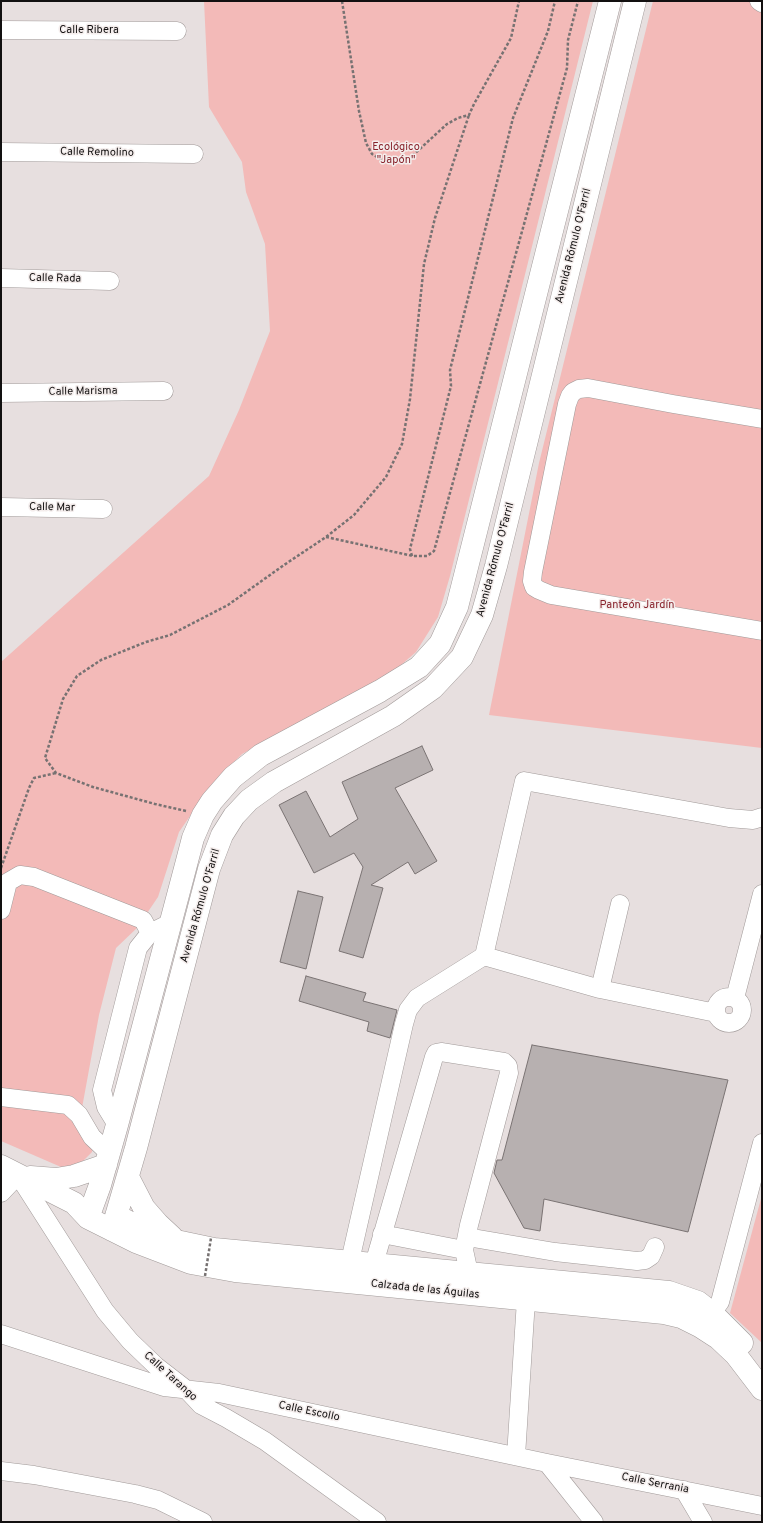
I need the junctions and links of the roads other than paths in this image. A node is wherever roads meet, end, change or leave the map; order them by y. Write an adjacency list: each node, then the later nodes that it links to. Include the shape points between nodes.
1 (610, 1): 21 (main road, via 457,607 440,644 419,666 380,691 261,755 233,777 212,801 193,838)
2 (635, 1): 28 (main road, Avenida Rómulo O'Farril, via 482,615 462,657 433,688 393,716 274,782 249,800 234,816 222,835 209,869)
3 (759, 1): 4 (street)
4 (762, 3)
5 (1, 30): 6 (street, Calle Ribera)
6 (177, 31)
7 (1, 152): 8 (street, Calle Remolino)
8 (194, 154)
9 (1, 278): 10 (street, Calle Rada)
10 (110, 281)
11 (164, 391): 12 (street, Calle Marisma)
12 (1, 393)
13 (762, 419): 16 (street, via 588,388 573,392 567,404 532,581 534,587 551,595)
14 (1, 508): 15 (street, Calle Mar)
15 (103, 508)
16 (762, 631)
17 (762, 817): 23 (street, via 753,820 729,818 524,782)
18 (762, 894): 24 (street, via 735,998 742,1010 734,1022 720,1019 716,1012)
19 (620, 904): 24 (street)
20 (1, 910): 22 (street, via 8,882 20,875 34,877 143,920)
21 (170, 923): 22 (street); 27 (main road)
22 (150, 933): 27 (street, via 138,948 102,1090)
23 (484, 956): 24 (street); 38 (street, via 417,998 408,1010)
24 (600, 989)
25 (1, 1097): 27 (street, via 68,1105 79,1115 92,1137)
26 (762, 1144): 42 (street, via 720,1302)
27 (111, 1146): 28 (main road); 29 (main road, via 74,1176 56,1179); 32 (main road)
28 (136, 1148): 30 (main road, Avenida Rómulo O'Farril)
29 (10, 1171): 31 (street); 32 (main road, Calzada de las Águilas); 46 (street, Calle Tarango, via 105,1311 130,1341)
30 (128, 1177): 33 (main road, Avenida Rómulo O'Farril); 35 (main road, via 144,1208)
31 (1, 1193)
32 (85, 1208): 33 (main road, Calzada de las Águilas)
33 (114, 1222): 35 (main road, Calzada de las Águilas); 41 (main road, Calzada de las Águilas, via 136,1242 191,1263 235,1271)
34 (382, 1234): 36 (street); 36 (street, via 434,1057 436,1053 441,1052 504,1062 509,1073); 39 (street)
35 (176, 1241): 38 (main road, Calzada de las Águilas, via 214,1250)
36 (465, 1243): 37 (street, via 637,1261 651,1256); 40 (street)
37 (655, 1247)
38 (350, 1261): 39 (main road, Calzada de las Águilas)
39 (374, 1264): 40 (main road, Calzada de las Águilas)
40 (469, 1273): 42 (main road, Calzada de las Águilas, via 669,1292 698,1302)
41 (526, 1300): 42 (main road, Calzada de las Águilas, via 664,1313); 47 (street)
42 (707, 1320): 44 (main road, Calzada de las Águilas, via 748,1349); 45 (main road, Calzada de las Águilas, via 718,1338 736,1355)
43 (1, 1334): 46 (street, Calle Escollo, via 134,1379 164,1388)
44 (762, 1369)
45 (762, 1389)
46 (186, 1390): 47 (street, Calle Escollo, via 219,1393); 53 (street, Calle Tarango, via 201,1405 265,1441)
47 (516, 1456): 48 (street, Calle Escollo)
48 (547, 1463): 50 (street, Calle Serrania); 54 (street)
49 (1, 1471): 52 (street, via 135,1494 158,1500)
50 (684, 1490): 51 (street, Calle Serrania); 55 (street)
51 (762, 1506)
52 (203, 1522)
53 (377, 1522)
54 (594, 1522)
55 (703, 1522)

